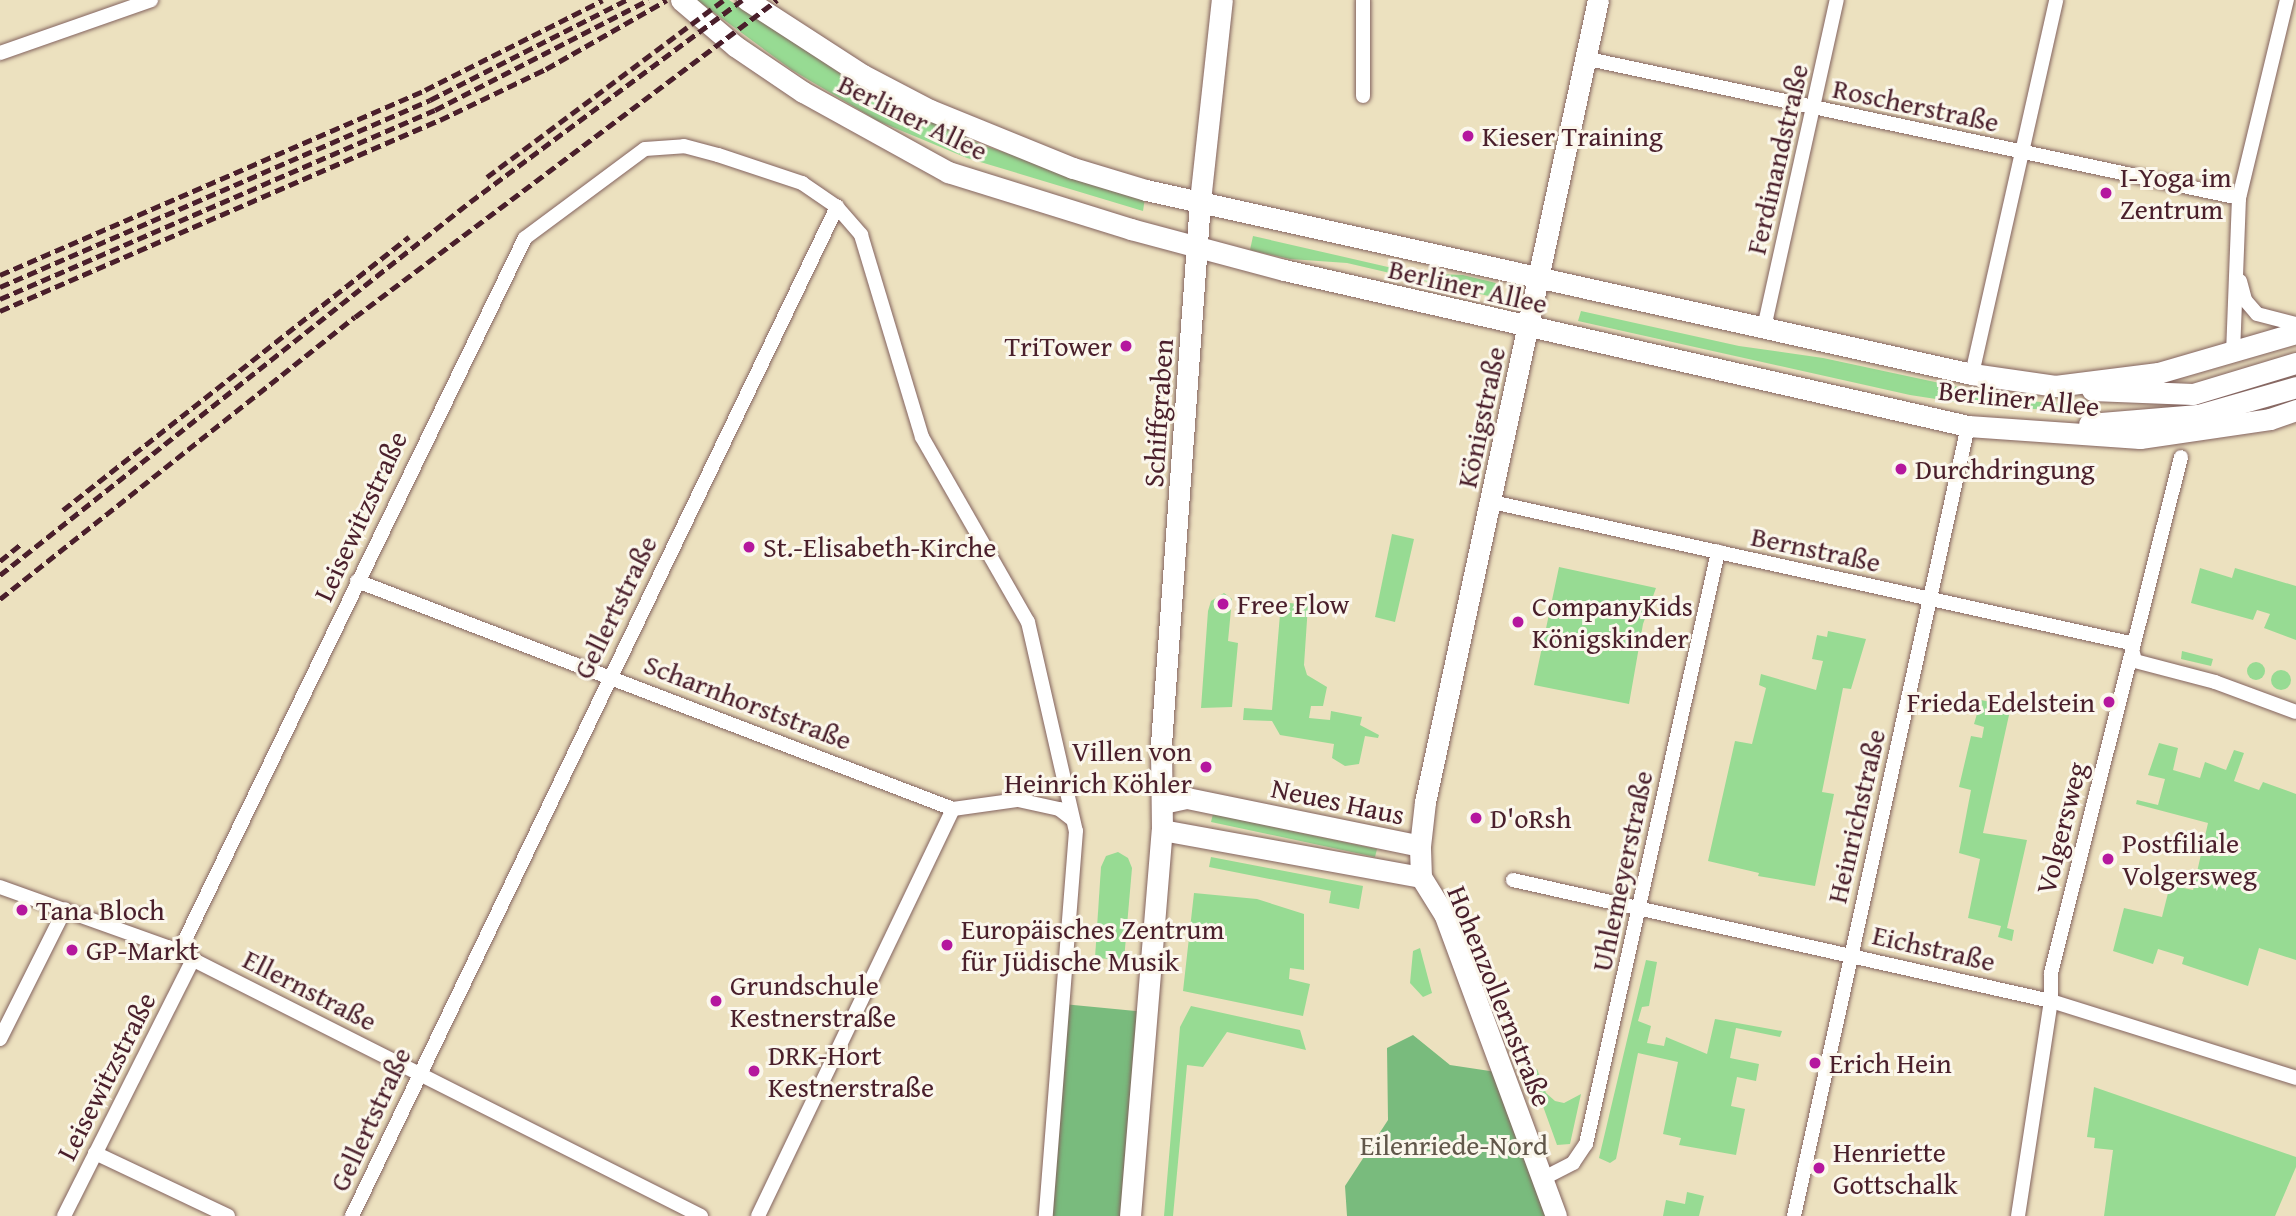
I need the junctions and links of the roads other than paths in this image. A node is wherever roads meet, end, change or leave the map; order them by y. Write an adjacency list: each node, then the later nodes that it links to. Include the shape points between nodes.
1 (151, 0): 10 (street)
2 (681, 0): 19 (main road, Berliner Allee, via 735,46 803,92 948,172)
3 (747, 0): 17 (main road, Berliner Allee, via 863,75 930,110 1073,168)
4 (1222, 0): 17 (main road, Schiffgraben)
5 (1363, 0): 13 (street)
6 (1598, 0): 12 (main road, Königstraße)
7 (1837, 0): 14 (street, Ferdinandstraße)
8 (2056, 0): 15 (street)
9 (2287, 0): 16 (street)
10 (132, 3): 11 (street)
11 (0, 53)
12 (1584, 58): 14 (street, Roscherstraße); 21 (main road, Königstraße)
13 (1363, 96)
14 (1814, 109): 15 (street, Roscherstraße); 23 (street, Ferdinandstraße)
15 (2021, 152): 16 (street, Roscherstraße); 28 (street)
16 (2239, 198): 20 (street)
17 (1200, 201): 19 (main road, Schiffgraben); 21 (main road, Berliner Allee)
18 (837, 207): 37 (street, Leisewitzstraße, via 802,184 684,146 645,149 542,221 518,247); 40 (street, Gellertstraße); 44 (street, via 867,246 922,437 1028,622)
19 (1197, 248): 24 (main road, Berliner Allee); 42 (main road, Schiffgraben, via 1161,744)
20 (2236, 266): 22 (street, via 2250,308 2265,319); 26 (street)
21 (1537, 279): 23 (main road, Berliner Allee); 24 (main road, Königstraße)
22 (2296, 324)
23 (1765, 328): 28 (main road, Berliner Allee)
24 (1529, 330): 32 (main road, Berliner Allee); 35 (main road, Königstraße)
25 (2296, 333): 26 (main road, Berliner Allee)
26 (2232, 354): 29 (main road, Berliner Allee, via 2158,373)
27 (2296, 363): 29 (main road, via 2193,394 2130,394)
28 (1972, 374): 29 (main road, Berliner Allee)
29 (2055, 386)
30 (2296, 387): 33 (main road, via 2198,415)
31 (2296, 410): 33 (main road, Berliner Allee, via 2270,419 2140,438)
32 (1968, 426): 33 (main road, Berliner Allee); 38 (street, Heinrichstraße)
33 (2039, 429)
34 (2180, 457): 39 (street, Volgersweg)
35 (1492, 502): 36 (street, Bernstraße); 46 (main road, Königstraße, via 1425,802)
36 (1718, 552): 38 (street, Bernstraße); 50 (street, Uhlemeyerstraße)
37 (356, 581): 40 (street, Scharnhorststraße); 52 (street, Leisewitzstraße)
38 (1929, 599): 39 (street, Bernstraße); 53 (street, Heinrichstraße)
39 (2130, 643): 41 (street, via 2135,661 2215,682); 55 (street, Volgersweg, via 2051,973)
40 (610, 674): 43 (street, Scharnhorststraße); 57 (street, Gellertstraße)
41 (2296, 712)
42 (1163, 803): 45 (main road, Schiffgraben); 46 (main road, Neues Haus, via 1187,798)
43 (953, 809): 44 (street, Scharnhorststraße, via 1018,800 1059,808); 65 (street)
44 (1074, 825): 66 (street)
45 (1162, 830): 47 (main road); 67 (main road, Schiffgraben)
46 (1420, 846): 47 (main road, Neues Haus)
47 (1421, 877): 60 (main road, Hohenzollernstraße, via 1444,914)
48 (1513, 880): 50 (street, Eichstraße)
49 (0, 887): 51 (street, Ellernstraße)
50 (1639, 906): 53 (street, Eichstraße); 60 (street, Uhlemeyerstraße, via 1586,1144 1573,1163)
51 (65, 909): 52 (street, Ellernstraße); 56 (street)
52 (179, 952): 54 (street, Ellernstraße)
53 (1850, 954): 55 (street, Eichstraße); 69 (street, Heinrichstraße)
54 (193, 959): 57 (street, Ellernstraße); 59 (street, Leisewitzstraße)
55 (2051, 1001): 58 (street, Eichstraße); 70 (street, Volgersweg)
56 (0, 1039)
57 (418, 1072): 63 (street, Gellertstraße); 64 (street, Ellernstraße)
58 (2296, 1078)
59 (95, 1153): 61 (street, Leisewitzstraße); 62 (street)
60 (1542, 1179): 68 (main road, Hohenzollernstraße)
61 (64, 1216)
62 (228, 1216)
63 (352, 1216)
64 (701, 1216)
65 (758, 1216)
66 (1046, 1216)
67 (1130, 1216)
68 (1556, 1216)
69 (1794, 1216)
70 (2018, 1216)

